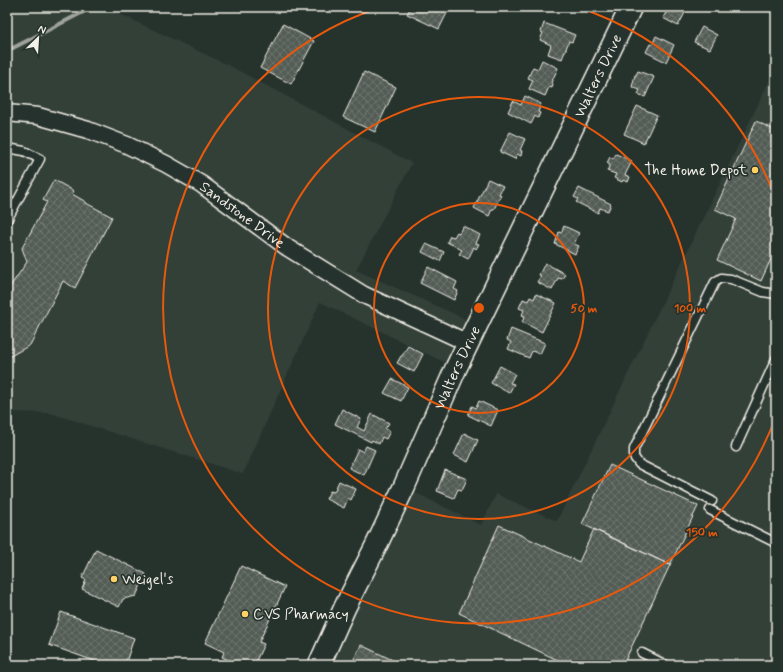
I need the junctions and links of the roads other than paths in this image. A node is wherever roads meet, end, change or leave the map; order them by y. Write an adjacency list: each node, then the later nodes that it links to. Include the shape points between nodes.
1 (631, 7): 6 (street, Walters Drive)
2 (7, 113): 6 (street, Sandstone Drive, via 38,116 88,130 166,164 201,184 288,248 364,295)
3 (7, 148): 4 (lane, via 24,151 40,159)
4 (7, 220)
5 (776, 294): 9 (lane, via 763,292 731,279 721,278 715,282 634,449 634,457 639,464)
6 (468, 343): 13 (street, Walters Drive, via 401,494)
7 (776, 359): 8 (lane)
8 (736, 447)
9 (712, 501)
10 (710, 510): 11 (lane)
11 (776, 543)
12 (642, 653): 14 (lane)
13 (319, 665)
14 (666, 665)

